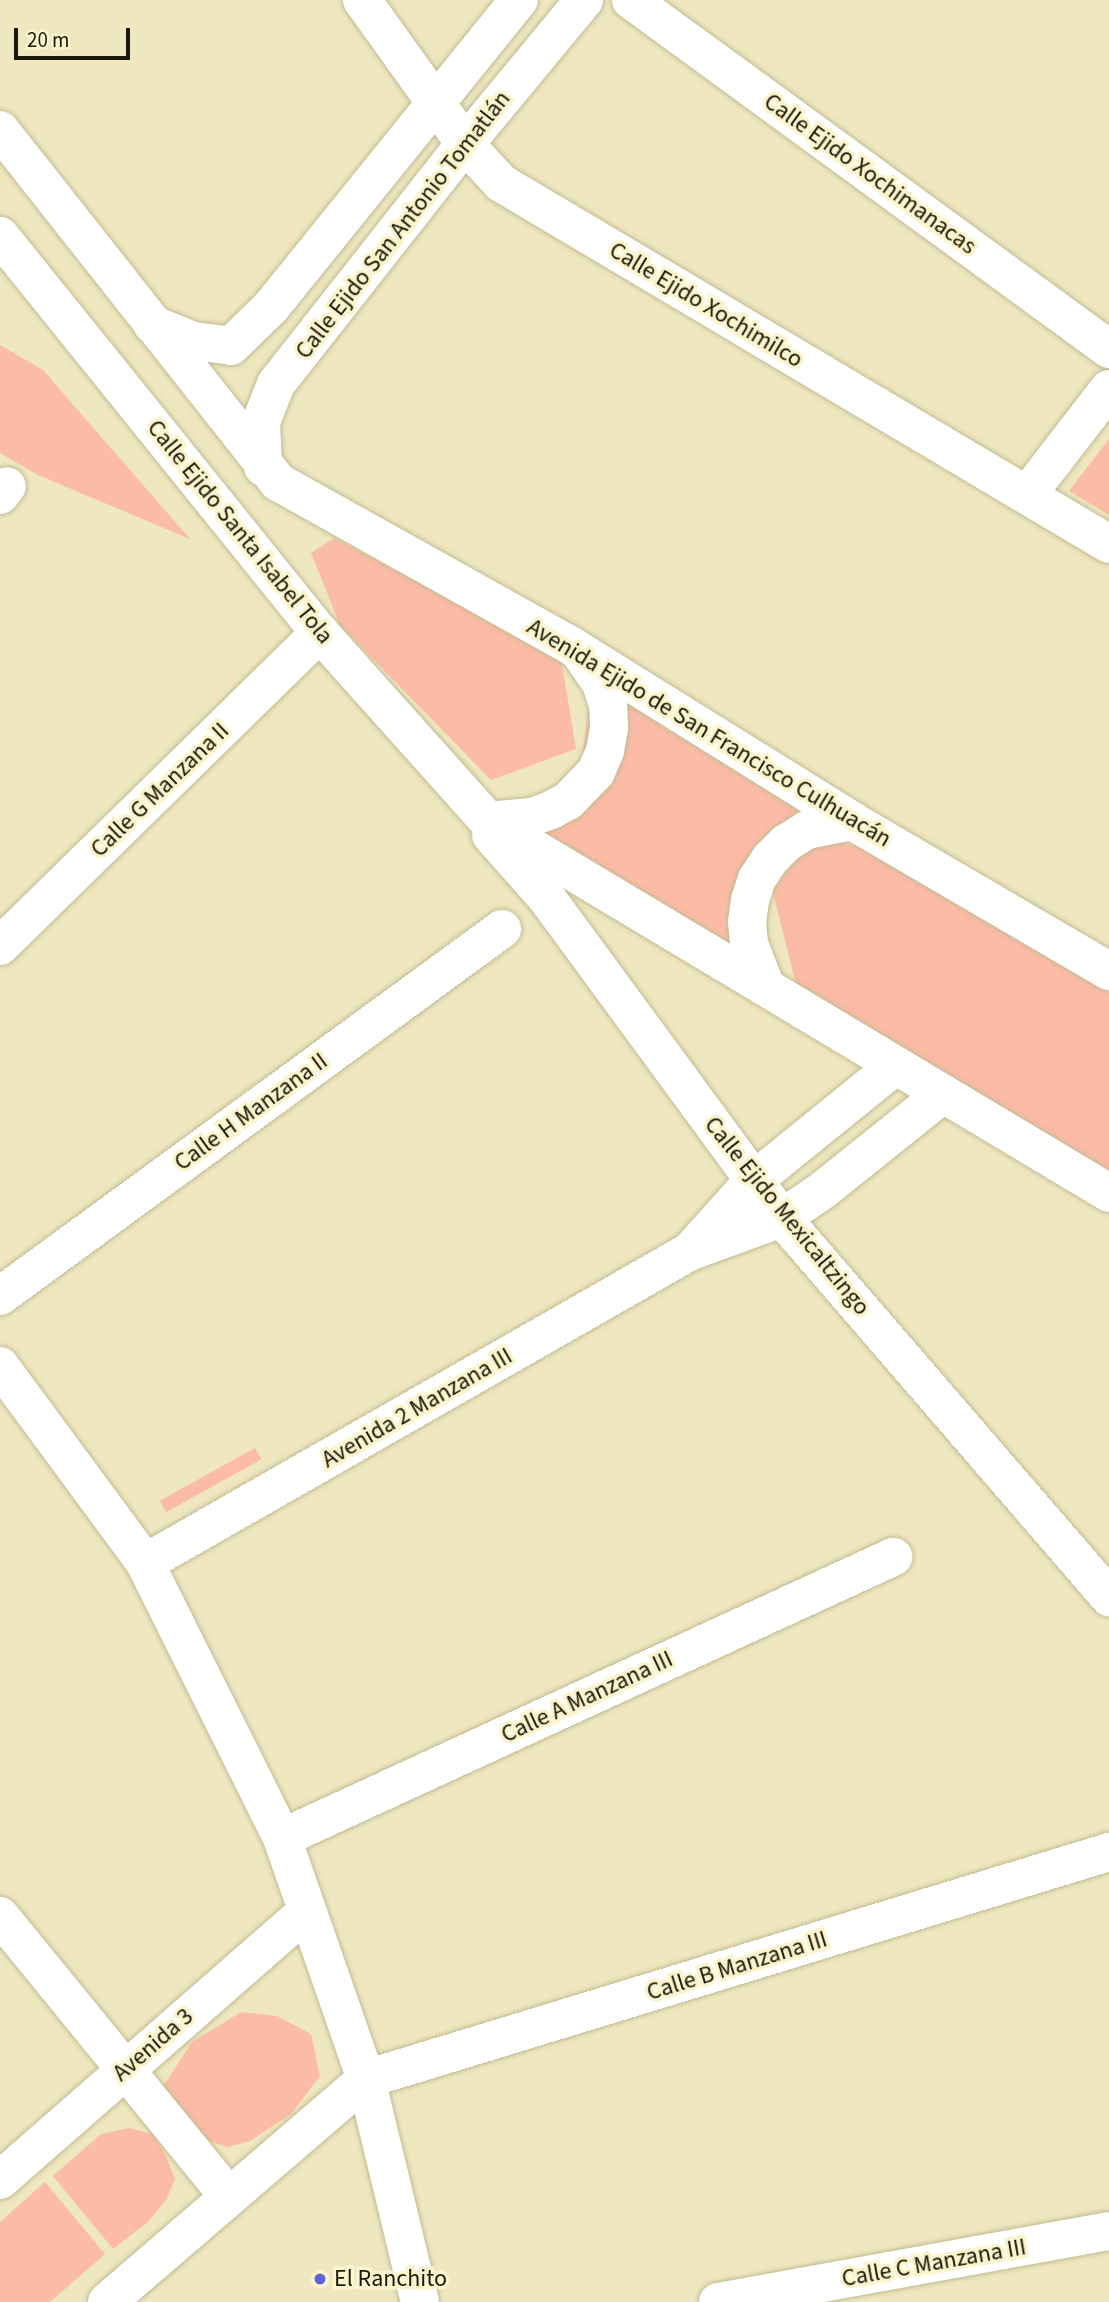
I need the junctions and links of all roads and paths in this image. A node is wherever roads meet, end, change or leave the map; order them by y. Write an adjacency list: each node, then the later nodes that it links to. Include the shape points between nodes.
1 (362, 0): 5 (street, Calle Ejido Xochimilco)
2 (519, 0): 5 (street, Calle Ejido San Antonio Tomatlán)
3 (584, 0): 7 (street, Calle Ejido San Antonio Tomatlán)
4 (631, 0): 10 (street, Calle Ejido Xochimanacas)
5 (436, 104): 7 (street, Calle Ejido Xochimilco); 9 (street, Calle Ejido San Antonio Tomatlán, via 271,307 231,346 193,341)
6 (0, 130): 9 (street)
7 (465, 144): 12 (street, Calle Ejido San Antonio Tomatlán, via 276,384 261,422); 13 (street, Calle Ejido Xochimilco, via 500,183)
8 (0, 236): 15 (street, Calle Ejido Santa Isabel Tola)
9 (152, 324): 12 (street)
10 (1109, 349)
11 (1109, 389): 13 (street)
12 (263, 467): 16 (street, Avenida Ejido de San Francisco Culhuacán, via 307,501)
13 (1027, 495): 14 (street, Calle Ejido Xochimilco)
14 (1109, 544)
15 (320, 633): 17 (street, Calle Ejido Santa Isabel Tola); 20 (street, Calle G Manzana II)
16 (573, 648): 17 (street, via 590,664 608,705 607,740 596,772 568,801 551,810 532,817); 18 (street, Avenida Ejido de San Francisco Culhuacán)
17 (488, 821): 22 (street); 25 (street, Calle Ejido Mexicaltzingo, via 487,830 546,897)
18 (852, 821): 21 (street, Avenida Ejido de San Francisco Culhuacán); 22 (street, via 807,830 786,843 757,879 747,922 749,944)
19 (502, 929): 29 (street, Calle H Manzana II)
20 (0, 946)
21 (1109, 971)
22 (765, 985): 23 (street)
23 (895, 1066): 24 (street); 25 (street, Avenida 2 Manzana III)
24 (943, 1094): 26 (street); 27 (street, Avenida 2 Manzana III)
25 (753, 1181): 27 (street, Calle Ejido Mexicaltzingo); 28 (street, Avenida 2 Manzana III)
26 (1109, 1193)
27 (782, 1218): 28 (street, Avenida 2 Manzana III); 33 (street, Calle Ejido Mexicaltzingo)
28 (689, 1252): 32 (street, Avenida 2 Manzana III)
29 (0, 1296)
30 (0, 1366): 32 (street)
31 (892, 1557): 34 (street, Calle A Manzana III)
32 (145, 1563): 34 (street)
33 (1109, 1597)
34 (282, 1838): 36 (street)
35 (1092, 1858): 39 (street, Calle B Manzana III)
36 (307, 1911): 38 (street, Avenida 3); 39 (street)
37 (0, 1916): 38 (street)
38 (125, 2069): 40 (street, Avenida 3); 41 (street)
39 (366, 2079): 41 (street); 44 (street)
40 (0, 2180)
41 (228, 2196): 43 (street)
42 (1109, 2231): 45 (street, Calle C Manzana III)
43 (107, 2302)
44 (421, 2302)
45 (718, 2302)

